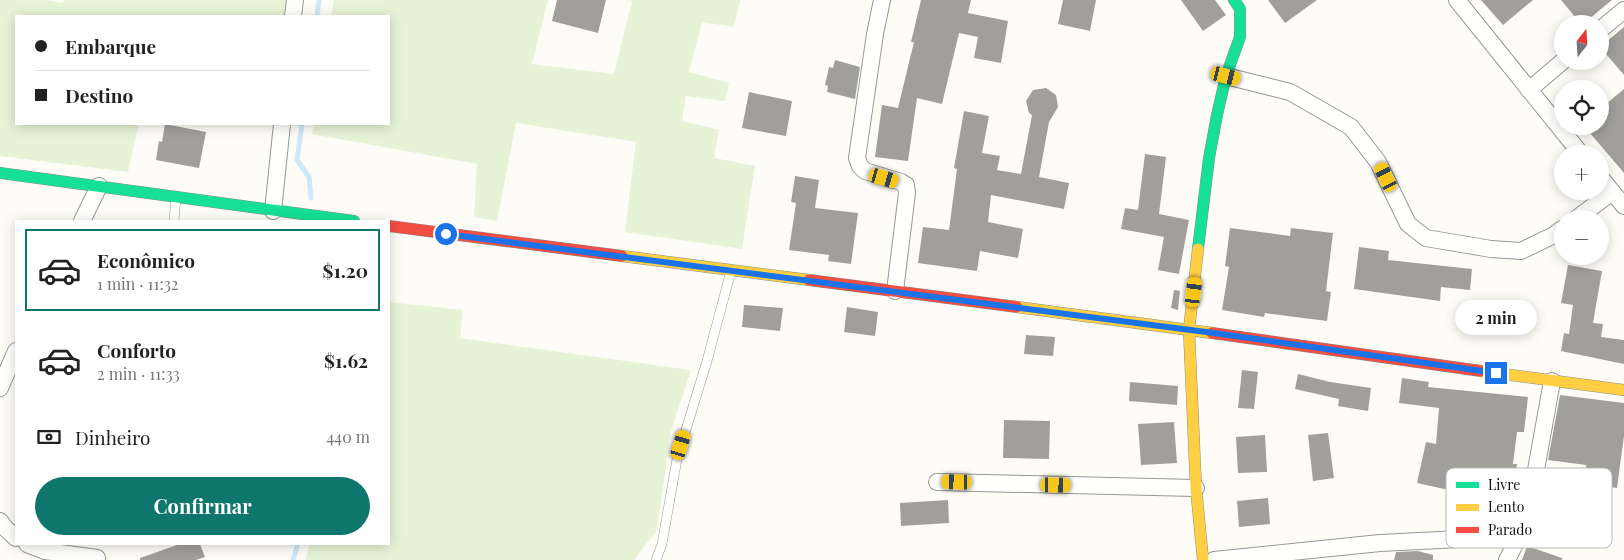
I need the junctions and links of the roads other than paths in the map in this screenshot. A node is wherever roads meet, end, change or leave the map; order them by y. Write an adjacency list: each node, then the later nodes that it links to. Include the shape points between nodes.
1 (295, 0): 6 (street)
2 (882, 0): 27 (street, via 857,158 865,171 906,186)
3 (1234, 0): 9 (main road, via 1240,10 1240,36)
4 (1457, 0): 10 (street)
5 (1624, 10): 7 (street)
6 (294, 15)
7 (1609, 22)
8 (1554, 69): 10 (street)
9 (1226, 76): 25 (street, via 1290,92 1351,127 1378,162 1408,224 1426,238 1522,251); 28 (main road, via 1209,158)
10 (1530, 90): 12 (street)
11 (282, 125): 19 (street)
12 (1574, 145)
13 (0, 173): 14 (main road)
14 (99, 186): 17 (main road); 21 (street)
15 (1609, 188): 16 (street)
16 (1612, 192): 18 (street); 20 (street)
17 (176, 197): 19 (main road); 22 (lane)
18 (1624, 206)
19 (273, 210): 23 (main road)
20 (1588, 210)
21 (82, 220)
22 (174, 220)
23 (347, 220)
24 (390, 226): 26 (main road)
25 (1554, 235)
26 (731, 271): 27 (main road); 42 (lane, via 708,361 677,459 662,544)
27 (895, 291): 28 (main road)
28 (1189, 330): 30 (main road); 35 (main road)
29 (15, 353): 31 (street)
30 (1552, 382): 32 (main road); 33 (street)
31 (0, 388)
32 (1624, 390)
33 (1536, 468)
34 (937, 482): 35 (street)
35 (1196, 488): 43 (main road)
36 (0, 521): 37 (street)
37 (15, 537)
38 (1446, 540): 44 (street)
39 (30, 545): 41 (street, via 45,551)
40 (1513, 548): 45 (street)
41 (98, 558)
42 (656, 560)
43 (1203, 560)
44 (1214, 560)
45 (1507, 560)

